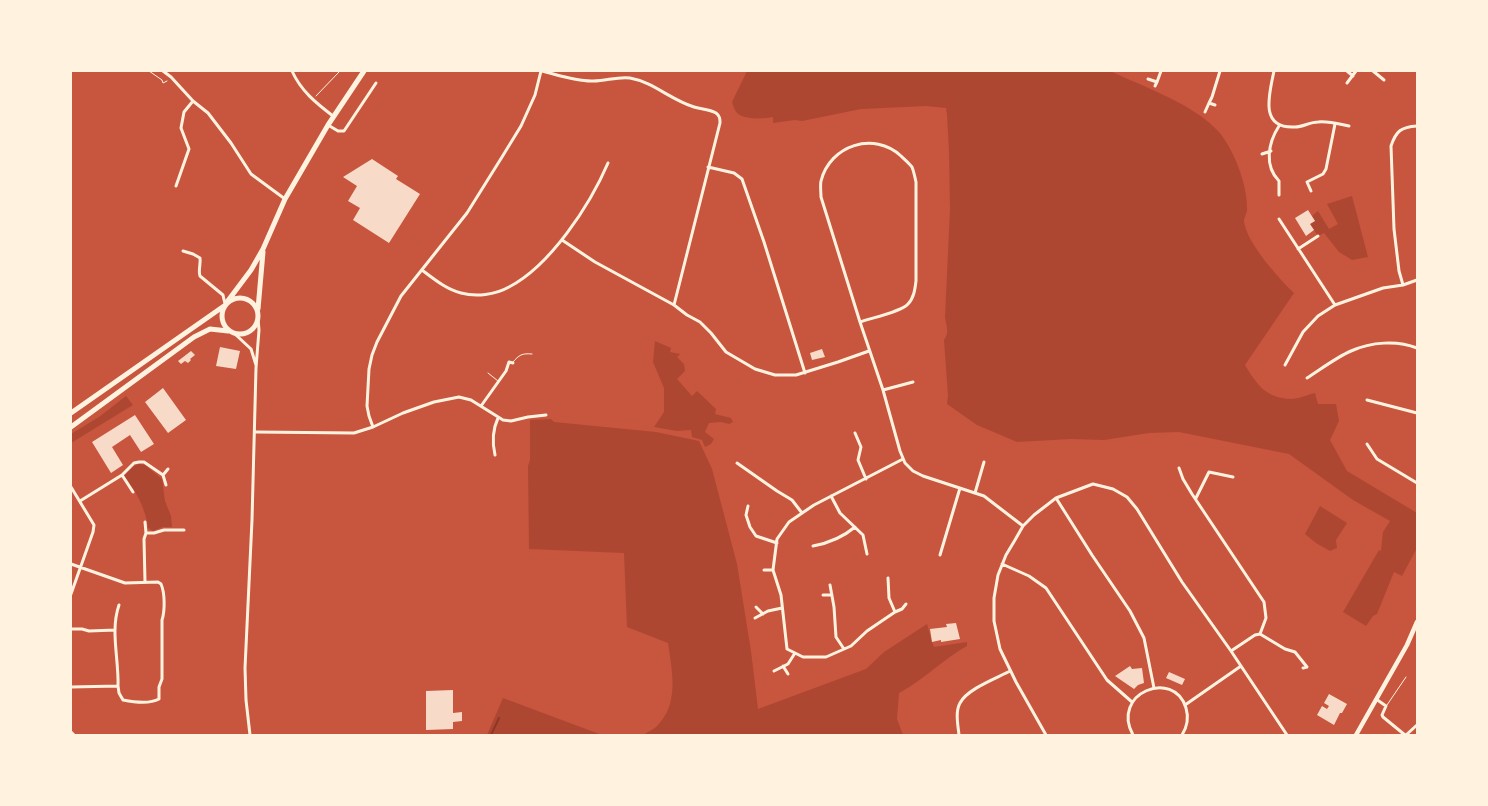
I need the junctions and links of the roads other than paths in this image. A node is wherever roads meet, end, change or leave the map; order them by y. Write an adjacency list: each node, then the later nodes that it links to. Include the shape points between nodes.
1 (163, 71): 18 (street)
2 (292, 71): 22 (street, via 312,100)
3 (364, 71): 22 (main road)
4 (541, 71): 31 (street, via 585,81 633,79 689,106 718,114 720,123); 42 (street, via 535,95 521,126 467,213)
5 (1161, 71): 14 (street)
6 (1220, 71): 19 (street)
7 (1274, 71): 25 (street, via 1269,112)
8 (1346, 71): 11 (street)
9 (1356, 71): 11 (street)
10 (1373, 71): 13 (street)
11 (1353, 76): 16 (street)
12 (1148, 79): 14 (street)
13 (1384, 80)
14 (1156, 82): 17 (street)
15 (376, 83): 24 (street, via 366,93 344,130 338,131)
16 (1347, 84)
17 (1155, 86)
18 (192, 101): 32 (street, via 184,112 182,128 189,149); 35 (street, via 208,114 251,174)
19 (1209, 103): 20 (street); 21 (street)
20 (1215, 105)
21 (1204, 112)
22 (334, 117): 24 (main road)
23 (1335, 124): 25 (street, via 1317,122 1296,128); 26 (street); 33 (street, via 1326,169 1307,182)
24 (328, 125): 35 (main road)
25 (1279, 126): 28 (street, via 1272,137)
26 (1349, 126)
27 (1417, 126): 46 (street, via 1400,131 1390,146 1394,230)
28 (1271, 151): 29 (street); 34 (street, via 1269,166 1279,181)
29 (1262, 154)
30 (608, 164): 38 (street, via 594,193)
31 (708, 167): 48 (street); 62 (street, via 734,173 742,179)
32 (176, 186)
33 (1311, 191)
34 (1279, 195)
35 (285, 200): 39 (main road)
36 (1279, 219): 40 (street)
37 (1318, 236): 40 (street)
38 (562, 240): 42 (street, via 517,283 492,294 461,293 444,286); 48 (street)
39 (264, 249): 43 (main road); 44 (main road)
40 (1298, 249): 49 (street)
41 (183, 251): 47 (street, via 200,258 200,276 223,295)
42 (422, 270): 74 (street, via 393,309 372,355 367,406)
43 (249, 272): 44 (main road); 47 (main road)
44 (261, 275): 50 (main road)
45 (1417, 280): 46 (street)
46 (1404, 285): 49 (street, via 1383,288)
47 (225, 304): 50 (main road, via 234,298 246,299); 53 (main road, via 221,319); 69 (main road)
48 (674, 305): 62 (street, via 705,326 726,352 745,365 775,375)
49 (1334, 305): 59 (street, via 1303,332)
50 (258, 311): 51 (main road)
51 (258, 318): 54 (main road, via 251,330); 60 (street)
52 (860, 322): 52 (street, via 820,184 830,161 838,154 853,146 877,143 897,152 913,169 916,182 916,282 910,303 903,309); 56 (street)
53 (228, 331): 54 (main road); 73 (main road, via 210,329 194,337)
54 (236, 335): 60 (street, via 251,349)
55 (1417, 348): 63 (street, via 1407,344 1380,343 1351,351)
56 (869, 351): 62 (street); 66 (street)
57 (532, 354): 58 (lane, via 523,353)
58 (513, 363): 64 (street, via 509,362)
59 (1285, 365)
60 (256, 368): 75 (street)
61 (488, 373): 64 (lane)
62 (804, 373)
63 (1307, 378)
64 (498, 382): 68 (street)
65 (913, 382): 66 (street)
66 (883, 390): 79 (street)
67 (1367, 400): 70 (street)
68 (481, 406): 72 (street); 74 (street, via 468,398 448,398)
69 (71, 413)
70 (1417, 413)
71 (546, 415): 72 (street, via 507,421)
72 (498, 418): 78 (street, via 493,432)
73 (71, 427)
74 (373, 427): 75 (street, via 344,434)
75 (256, 432): 150 (street, via 244,668)
76 (855, 433): 87 (street, via 861,447 858,460)
77 (1367, 444): 88 (street, via 1377,459)
78 (495, 455)
79 (903, 459): 87 (street); 91 (street, via 913,471)
80 (984, 462): 93 (street)
81 (737, 463): 99 (street, via 792,500)
82 (1179, 468): 96 (street)
83 (168, 469): 85 (street)
84 (122, 475): 85 (street, via 134,463 141,462); 92 (street); 97 (street)
85 (163, 475): 89 (street)
86 (1233, 477): 96 (street, via 1209,472)
87 (866, 479): 94 (street)
88 (1417, 483)
89 (166, 485)
90 (71, 487): 97 (street)
91 (960, 488): 93 (street); 108 (street)
92 (133, 492)
93 (974, 493): 101 (street, via 990,500)
94 (831, 496): 99 (street); 102 (street, via 840,513)
95 (1056, 498): 101 (street); 132 (street, via 1092,484 1113,489 1126,497); 143 (street, via 1130,611 1144,638)
96 (1196, 499): 130 (street, via 1264,602 1266,618)
97 (80, 501): 111 (street, via 94,525)
98 (748, 506): 105 (street, via 746,515 756,536)
99 (802, 513): 105 (street, via 789,522)
100 (145, 522): 104 (street)
101 (1024, 526): 110 (street)
102 (855, 527): 106 (street, via 829,543); 107 (street, via 863,535)
103 (184, 530): 104 (street)
104 (146, 533): 115 (street)
105 (777, 542): 113 (street)
106 (813, 546)
107 (867, 554)
108 (940, 555)
109 (71, 564): 111 (street)
110 (1002, 564): 138 (street, via 994,598 994,621 1000,649); 145 (street, via 1046,588 1107,680)
111 (81, 567): 115 (street, via 125,583); 117 (street)
112 (764, 570): 113 (street)
113 (773, 570): 123 (street)
114 (888, 578): 124 (street, via 889,598)
115 (145, 582): 141 (street, via 158,582 163,588 159,699 123,700)
116 (830, 585): 119 (street)
117 (71, 594)
118 (823, 595): 119 (street)
119 (832, 595): 131 (street, via 836,637)
120 (906, 604): 124 (street)
121 (119, 605): 129 (street)
122 (756, 607): 125 (street)
123 (782, 608): 125 (street); 133 (street, via 787,649)
124 (895, 612): 131 (street)
125 (763, 614): 126 (street)
126 (755, 618)
127 (1417, 622): 144 (main road)
128 (71, 629): 129 (street)
129 (115, 630): 141 (street)
130 (1260, 634): 132 (street, via 1255,634); 136 (street, via 1295,652 1308,666)
131 (844, 649): 133 (street, via 826,658 803,657)
132 (1232, 651): 135 (street)
133 (795, 653): 134 (street)
134 (783, 666): 137 (street); 139 (street)
135 (1241, 666): 146 (street); 149 (street)
136 (1303, 668)
137 (774, 670)
138 (1010, 671): 151 (street, via 981,685 960,703 957,717); 152 (street)
139 (788, 674)
140 (1406, 677): 147 (lane)
141 (118, 686): 142 (street)
142 (71, 687)
143 (1154, 688): 145 (street, via 1144,691); 146 (street, via 1172,691)
144 (1375, 699): 147 (street); 155 (main road)
145 (1132, 702): 153 (street, via 1128,718)
146 (1185, 704): 154 (street, via 1188,719)
147 (1386, 706): 156 (street, via 1382,715)
148 (1417, 725): 156 (street)
149 (1286, 734)
150 (250, 735)
151 (959, 735)
152 (1046, 735)
153 (1133, 735)
154 (1182, 735)
155 (1356, 735)
156 (1406, 735)

